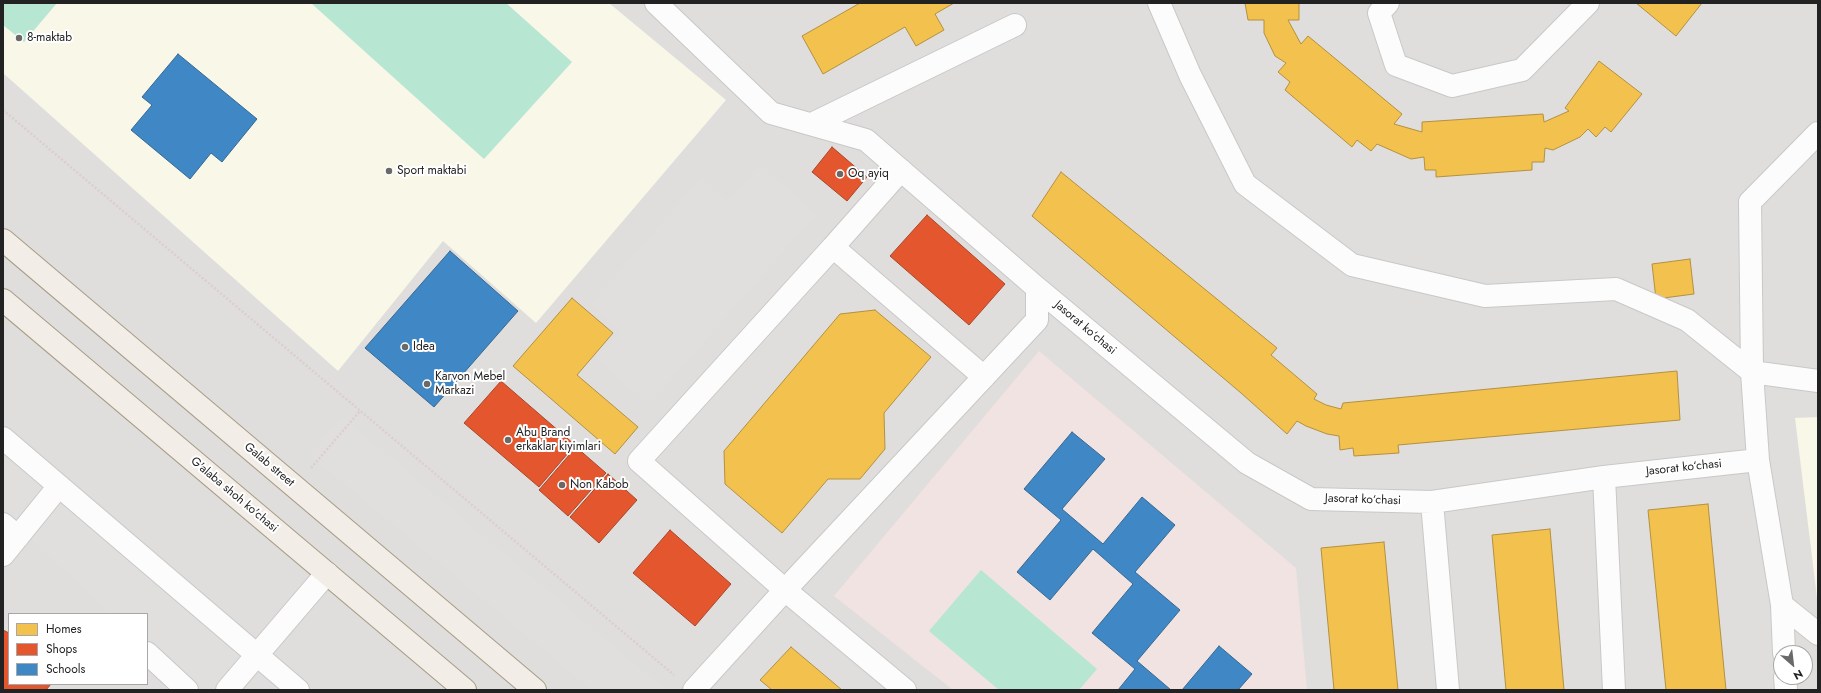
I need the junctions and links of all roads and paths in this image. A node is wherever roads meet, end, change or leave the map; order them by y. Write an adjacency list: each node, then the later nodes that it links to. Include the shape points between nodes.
1 (656, 3): 7 (street, Jasorat ko‘chasi, via 771,113)
2 (1159, 3): 14 (street, via 1190,75 1245,184 1352,265 1485,296 1616,289 1687,320)
3 (1388, 3): 4 (street, via 1379,13 1396,65 1452,86 1522,70)
4 (1588, 3)
5 (1014, 25): 7 (street)
6 (3, 110): 17 (path)
7 (812, 124): 9 (street, Jasorat ko‘chasi, via 866,140)
8 (1818, 133): 14 (street, via 1750,202)
9 (901, 170): 11 (street); 12 (street, Jasorat ko‘chasi)
10 (3, 240): 22 (main road, Galab street)
11 (833, 247): 15 (street); 27 (street, via 639,461)
12 (1037, 288): 15 (street, via 1037,320); 23 (street, Jasorat ko‘chasi, via 1247,463 1311,498)
13 (3, 300): 26 (main road, G'alaba shoh ko'chasi)
14 (1752, 372): 16 (street); 19 (street)
15 (984, 377): 27 (street)
16 (1818, 381)
17 (360, 411): 22 (path); 33 (path)
18 (3, 438): 21 (street)
19 (1758, 460): 20 (street, Jasorat ko‘chasi); 28 (street)
20 (1604, 477): 23 (street, Jasorat ko‘chasi); 41 (street)
21 (59, 486): 24 (street); 32 (street)
22 (295, 487): 38 (main road, Galab street)
23 (1432, 502): 40 (street)
24 (10, 531): 25 (street)
25 (3, 555)
26 (327, 573): 32 (street); 37 (main road, G'alaba shoh ko'chasi)
27 (785, 590): 33 (street); 39 (street)
28 (1782, 605): 29 (street); 30 (street)
29 (1818, 634)
30 (1784, 645)
31 (148, 654): 34 (street)
32 (256, 656): 35 (street); 36 (street)
33 (686, 685)
34 (187, 690)
35 (227, 690)
36 (298, 690)
37 (466, 690)
38 (535, 690)
39 (905, 690)
40 (1448, 690)
41 (1614, 690)

